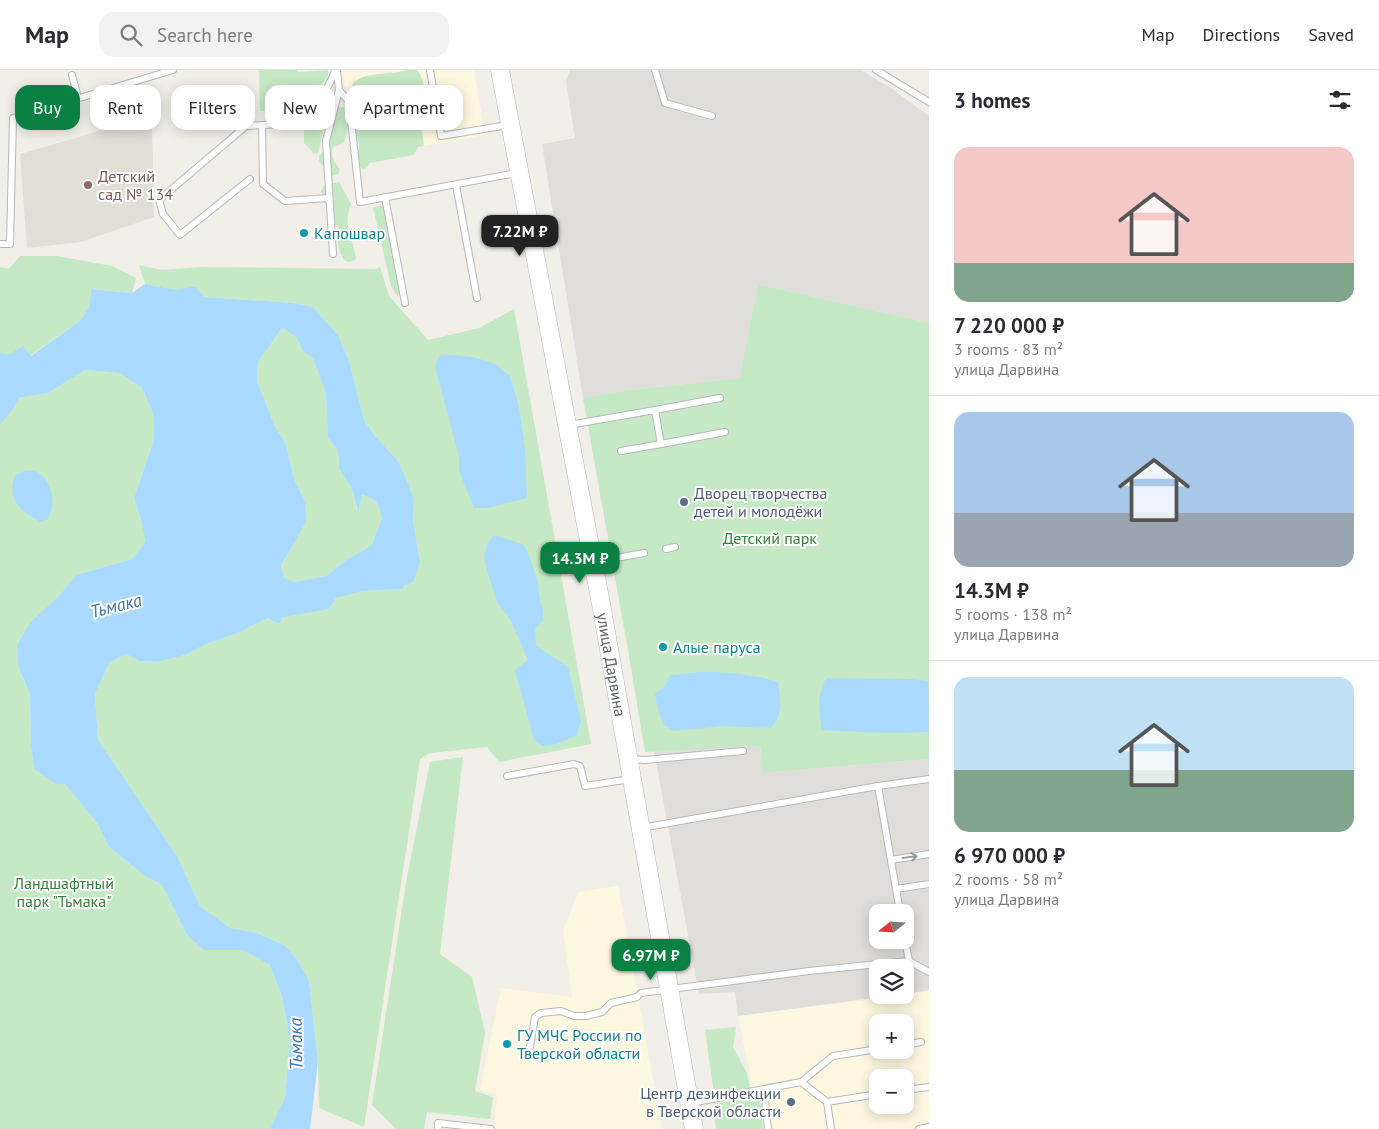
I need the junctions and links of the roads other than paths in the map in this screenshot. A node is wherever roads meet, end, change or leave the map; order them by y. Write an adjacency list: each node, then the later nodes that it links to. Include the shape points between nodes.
1 (173, 70): 11 (lane)
2 (336, 70): 10 (lane); 15 (lane, via 299,123)
3 (430, 70): 16 (lane, via 441,136)
4 (489, 70): 16 (main road, улица Дарвина)
5 (500, 70): 17 (main road, улица Дарвина)
6 (656, 70): 13 (lane, via 665,103)
7 (876, 70): 12 (lane)
8 (72, 75): 9 (lane)
9 (75, 85)
10 (339, 90): 20 (lane, via 349,102 360,202); 21 (lane, via 326,141)
11 (80, 97)
12 (929, 102)
13 (712, 116)
14 (15, 117): 22 (lane, via 10,244)
15 (262, 125): 18 (lane, via 246,126 159,200 163,214 180,235); 21 (lane, via 263,184 285,201)
16 (502, 126): 17 (main road, улица Дарвина)
17 (521, 172): 19 (lane); 28 (main road, улица Дарвина)
18 (250, 179)
19 (456, 185): 20 (lane); 24 (lane)
20 (386, 197): 25 (lane)
21 (329, 198): 23 (lane)
22 (0, 244)
23 (333, 254)
24 (477, 298)
25 (405, 303)
26 (720, 398): 27 (lane)
27 (655, 410): 28 (lane); 30 (lane)
28 (567, 426): 35 (main road, улица Дарвина)
29 (725, 432): 30 (lane)
30 (661, 444): 31 (lane)
31 (621, 451)
32 (675, 547): 33 (lane)
33 (666, 549)
34 (644, 553): 35 (lane)
35 (593, 562): 37 (main road, улица Дарвина)
36 (743, 751): 37 (lane)
37 (628, 759): 39 (main road, улица Дарвина)
38 (506, 776): 39 (lane, via 574,764 580,766 585,786)
39 (632, 778): 42 (main road, улица Дарвина)
40 (929, 779): 41 (lane)
41 (878, 786): 42 (lane); 44 (lane)
42 (640, 828): 51 (main road, улица Дарвина)
43 (929, 854): 44 (lane, one-way to 43)
44 (891, 860): 46 (lane)
45 (929, 884): 46 (lane)
46 (896, 889): 47 (lane)
47 (899, 904)
48 (914, 964): 50 (lane)
49 (869, 966): 51 (lane)
50 (929, 972)
51 (669, 989): 54 (lane, via 641,993 586,1016 562,1011 541,1013 535,1017); 62 (main road, улица Дарвина)
52 (921, 1042): 53 (lane)
53 (914, 1043)
54 (530, 1047)
55 (869, 1050): 56 (lane, via 833,1056)
56 (801, 1082): 59 (lane); 61 (lane)
57 (929, 1087): 58 (lane)
58 (914, 1089)
59 (764, 1090): 62 (lane); 67 (lane)
60 (869, 1095): 61 (lane)
61 (827, 1102): 68 (lane)
62 (690, 1103): 66 (main road, улица Дарвина)
63 (929, 1128): 69 (lane)
64 (438, 1129): 65 (lane, via 438,1123)
65 (492, 1129)
66 (694, 1129)
67 (768, 1129)
68 (830, 1129)
69 (919, 1129)

